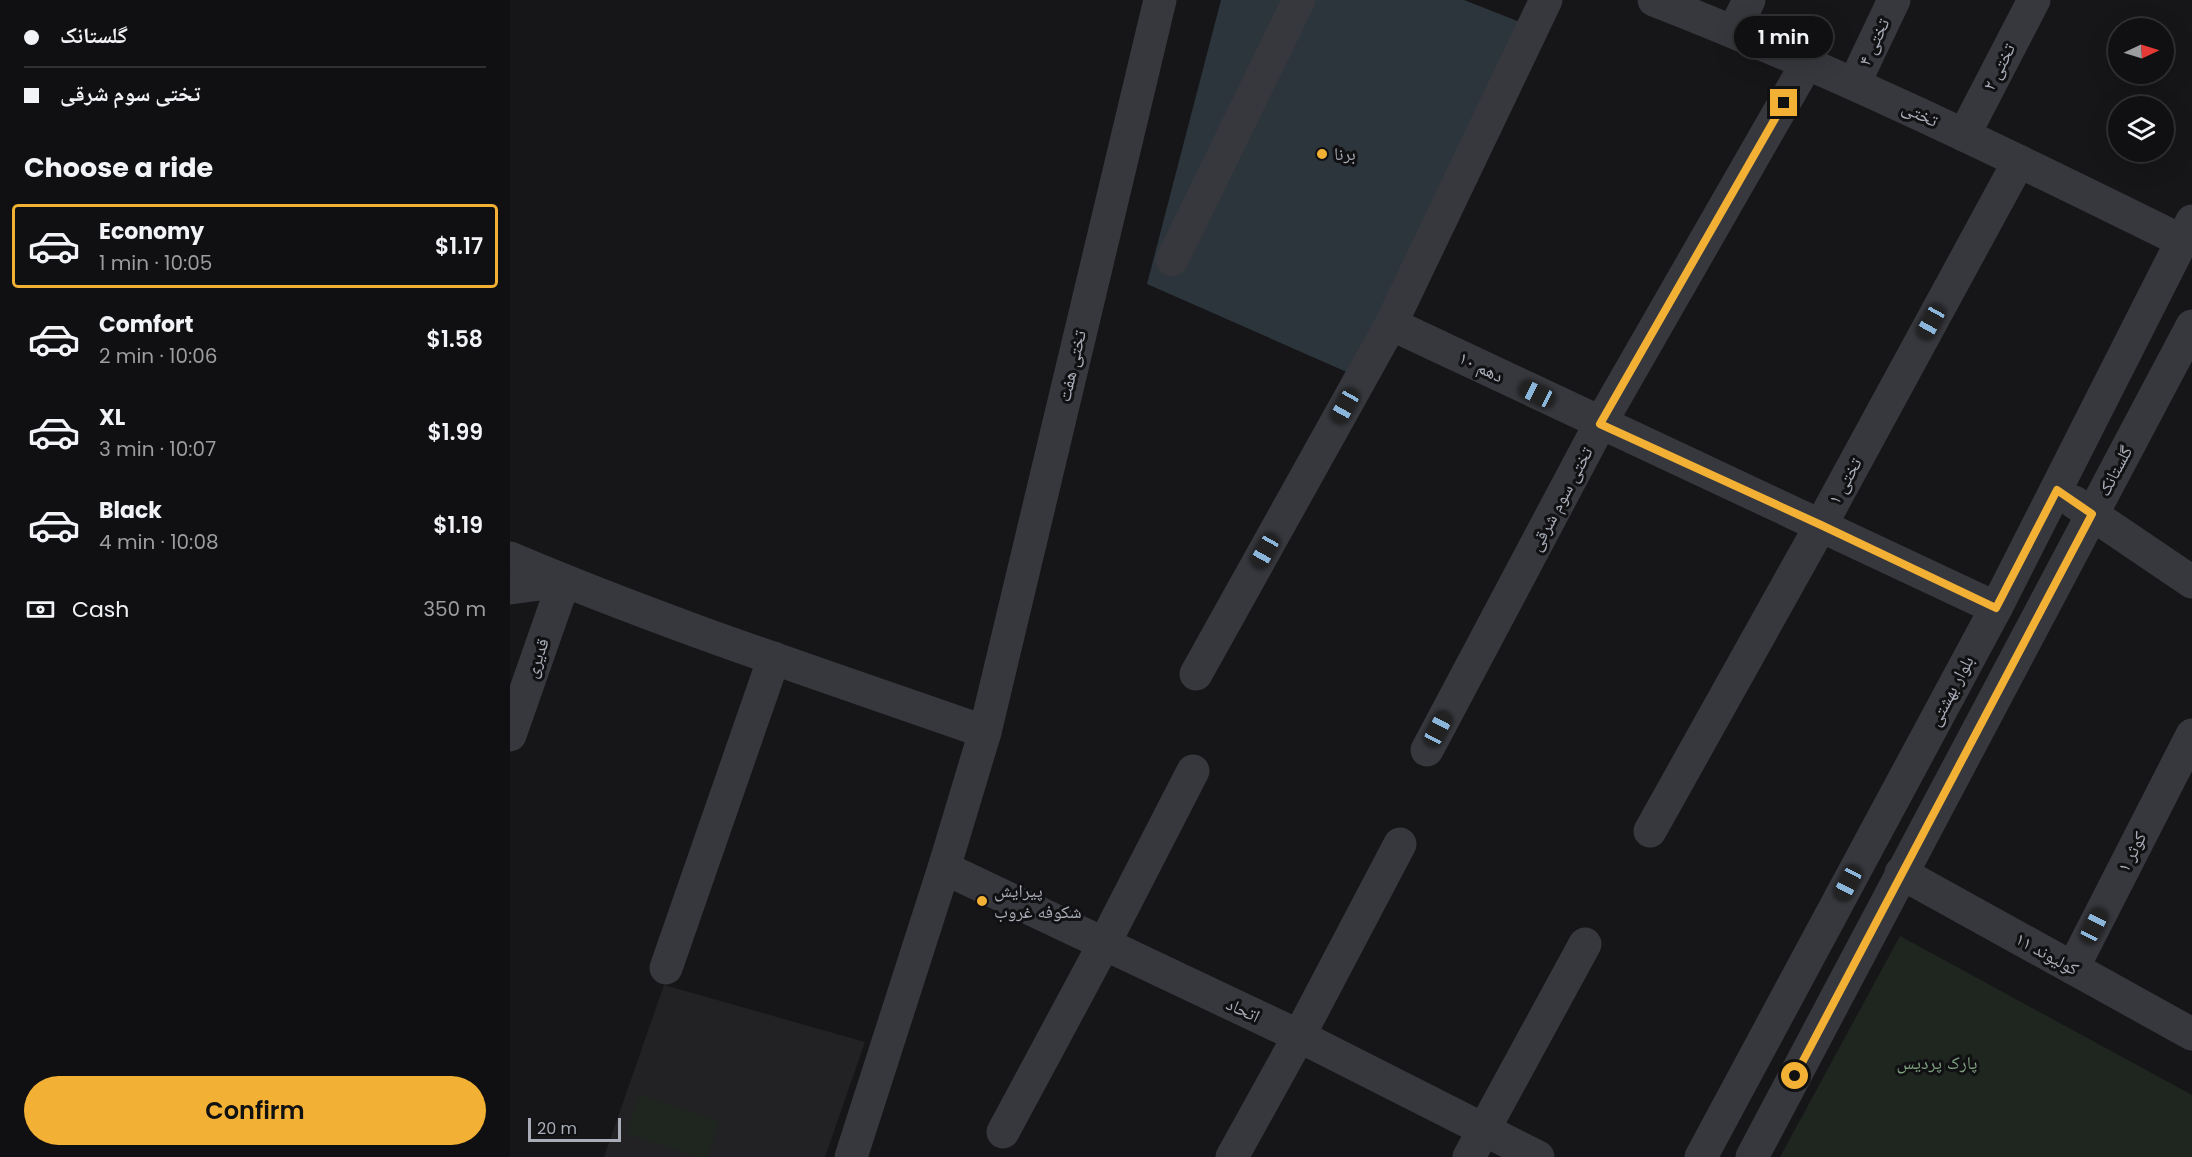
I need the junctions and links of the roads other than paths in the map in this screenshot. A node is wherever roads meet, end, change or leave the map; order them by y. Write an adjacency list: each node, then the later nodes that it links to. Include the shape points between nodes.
1 (1160, 0): 28 (street, تختی هفت)
2 (1299, 0): 14 (street)
3 (1546, 0): 15 (street)
4 (1654, 0): 8 (street, تختی)
5 (1749, 0): 8 (street)
6 (1894, 0): 10 (street, تختی ۴)
7 (2034, 0): 11 (street, تختی ۲)
8 (1734, 31): 9 (street, تختی)
9 (1807, 63): 10 (street, تختی); 17 (street, تختی سوم شرقی)
10 (1854, 84): 11 (street, تختی)
11 (1964, 135): 12 (street, تختی)
12 (2019, 161): 13 (street, تختی); 20 (street, تختی ۱)
13 (2187, 231): 18 (street, بلوار بهشتی)
14 (1172, 260)
15 (1391, 324): 17 (street, دهم ۱۰); 27 (street)
16 (2192, 326): 19 (street, گلستانک)
17 (1600, 424): 20 (street, دهم ۱۰); 31 (street, تختی سوم شرقی)
18 (2057, 490): 19 (street); 25 (street, بلوار بهشتی)
19 (2092, 514): 23 (street); 36 (street, گلستانک)
20 (1821, 525): 25 (street, دهم ۱۰); 33 (street, تختی ۱)
21 (510, 558): 22 (street)
22 (564, 581): 24 (street); 26 (street); 29 (street, قدیری)
23 (2192, 582)
24 (510, 588)
25 (1996, 608): 48 (street, بلوار بهشتی)
26 (774, 658): 28 (street); 39 (street)
27 (1196, 675)
28 (985, 732): 35 (street, تختی هفت)
29 (510, 735)
30 (2192, 735): 40 (street, کوثر ۱)
31 (1427, 750)
32 (1193, 771): 37 (street)
33 (1650, 831)
34 (1400, 844): 42 (street)
35 (944, 868): 37 (street, اتحاد); 45 (street, تختی هفت)
36 (1901, 873): 40 (street, کولیوند ۱۱); 49 (street, گلستانک)
37 (1104, 944): 42 (street, اتحاد); 43 (street)
38 (1585, 944): 44 (street)
39 (666, 968)
40 (2073, 968): 41 (street, کولیوند ۱۱)
41 (2192, 1034)
42 (1299, 1036): 44 (street, اتحاد); 46 (street)
43 (1003, 1132)
44 (1476, 1143): 47 (street, اتحاد)
45 (851, 1157)
46 (1232, 1157)
47 (1538, 1157)
48 (1701, 1157)
49 (1752, 1157)

